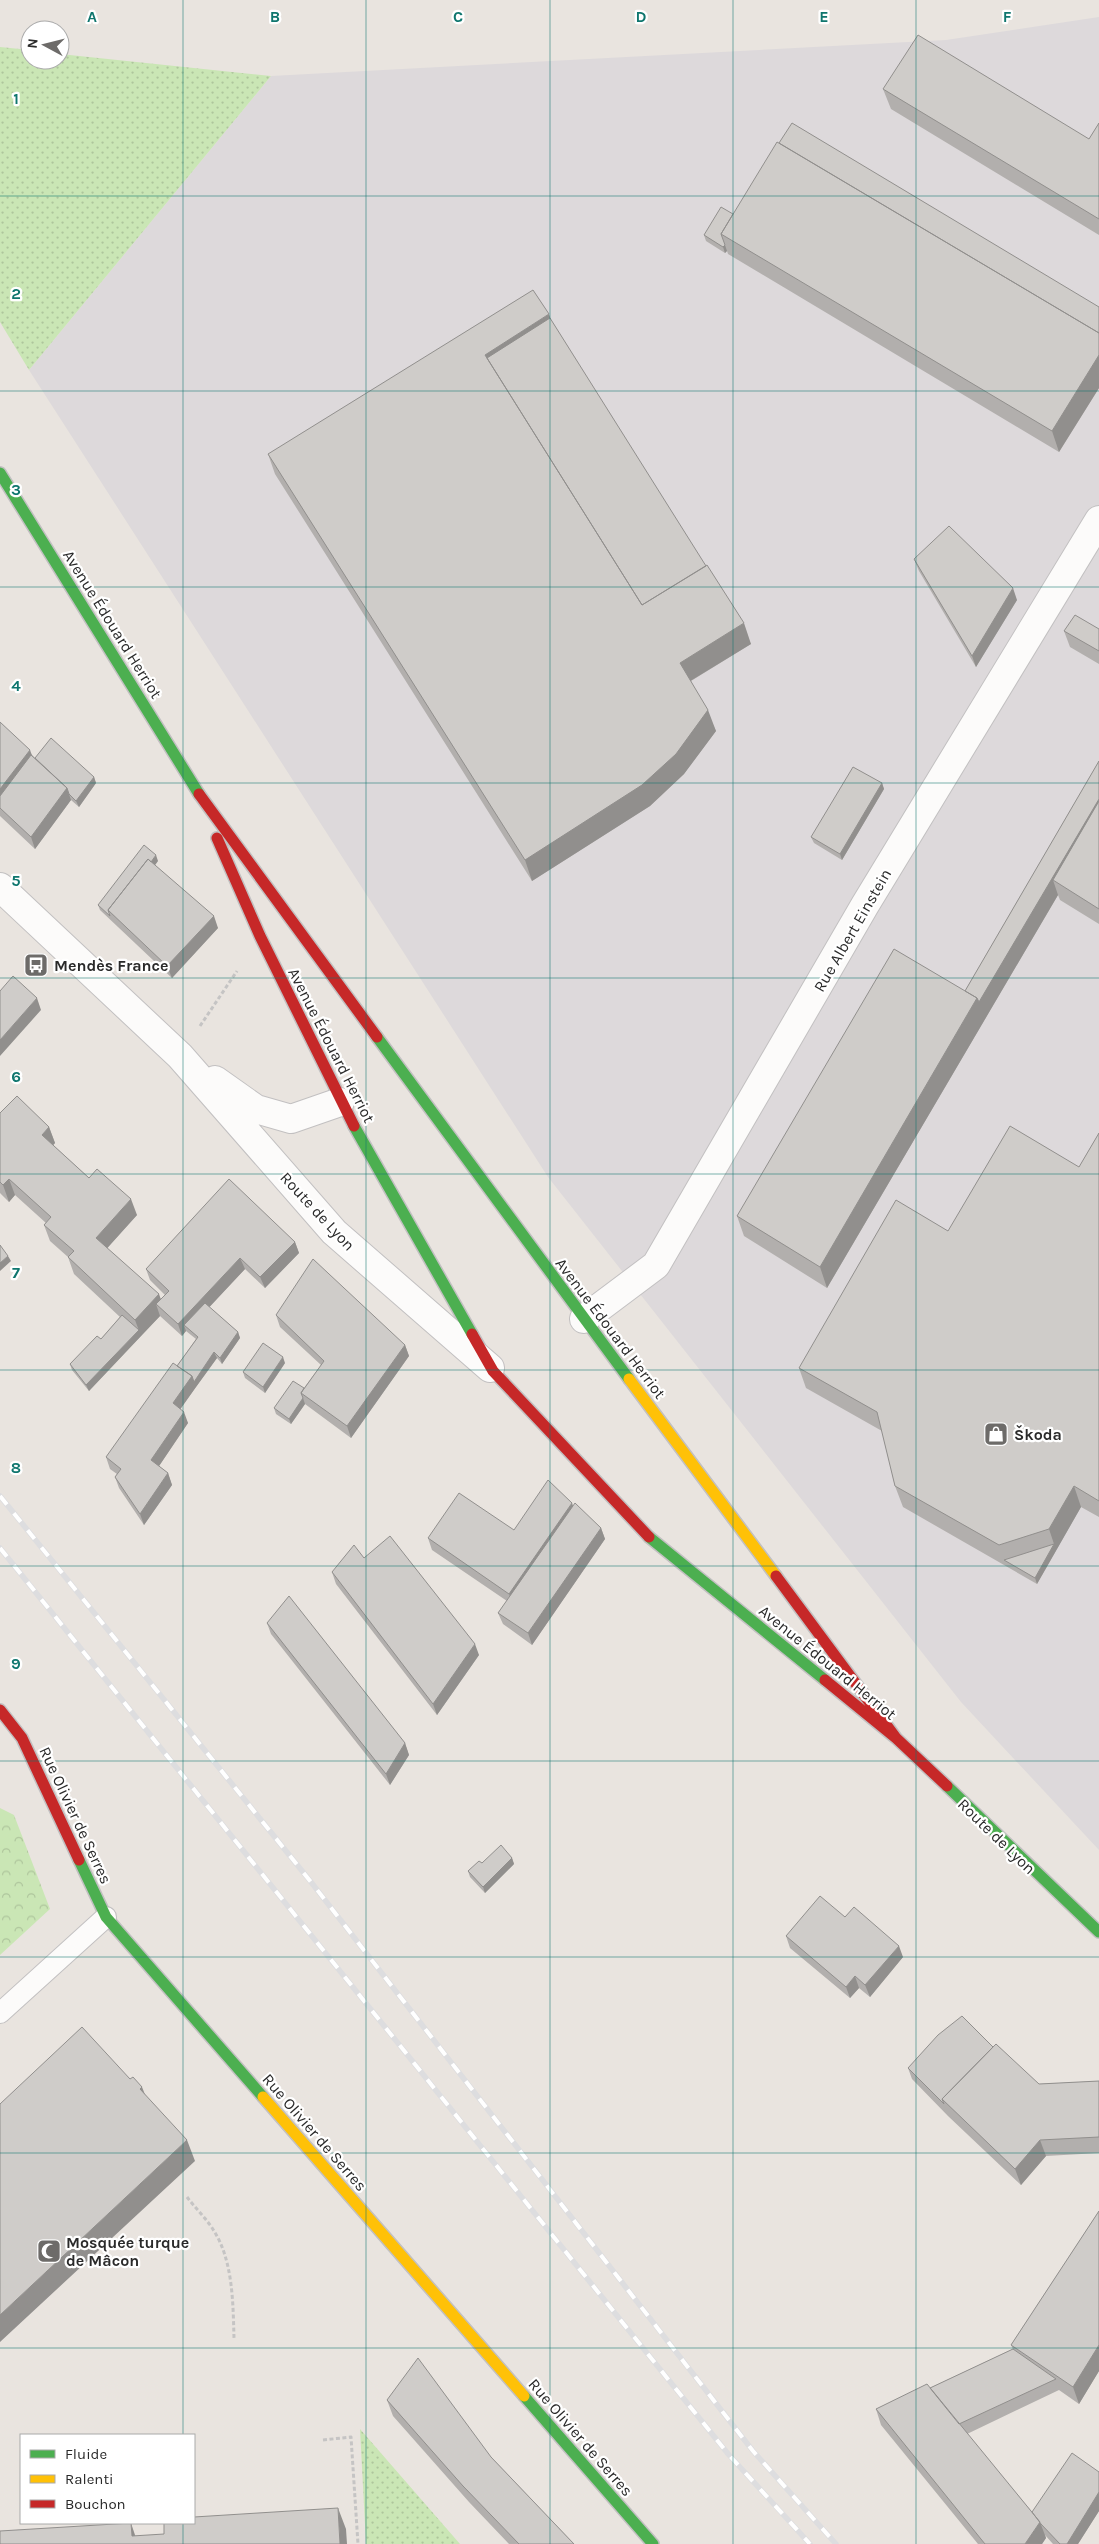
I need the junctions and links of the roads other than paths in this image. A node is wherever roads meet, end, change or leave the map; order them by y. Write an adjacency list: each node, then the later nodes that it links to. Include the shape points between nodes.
1 (0, 473): 3 (main road, Avenue Édouard Herriot)
2 (1099, 520): 7 (street, Rue Albert Einstein, via 865,905 656,1265)
3 (198, 793): 6 (main road, Avenue Édouard Herriot, via 260,936); 7 (main road, Avenue Édouard Herriot)
4 (0, 887): 5 (street, Route de Lyon)
5 (180, 1056): 6 (street, Route de Lyon, via 256,1109 291,1119); 8 (street, Route de Lyon, via 334,1232)
6 (340, 1102): 8 (main road, Avenue Édouard Herriot)
7 (584, 1319): 10 (main road, Avenue Édouard Herriot)
8 (493, 1371): 10 (main road, Avenue Édouard Herriot, via 655,1543)
9 (0, 1710): 11 (main road, Rue Olivier de Serres, via 22,1738)
10 (896, 1738): 12 (main road, Route de Lyon)
11 (106, 1917): 13 (lane); 14 (main road, Rue Olivier de Serres)
12 (1099, 1932)
13 (0, 2013)
14 (653, 2544)

